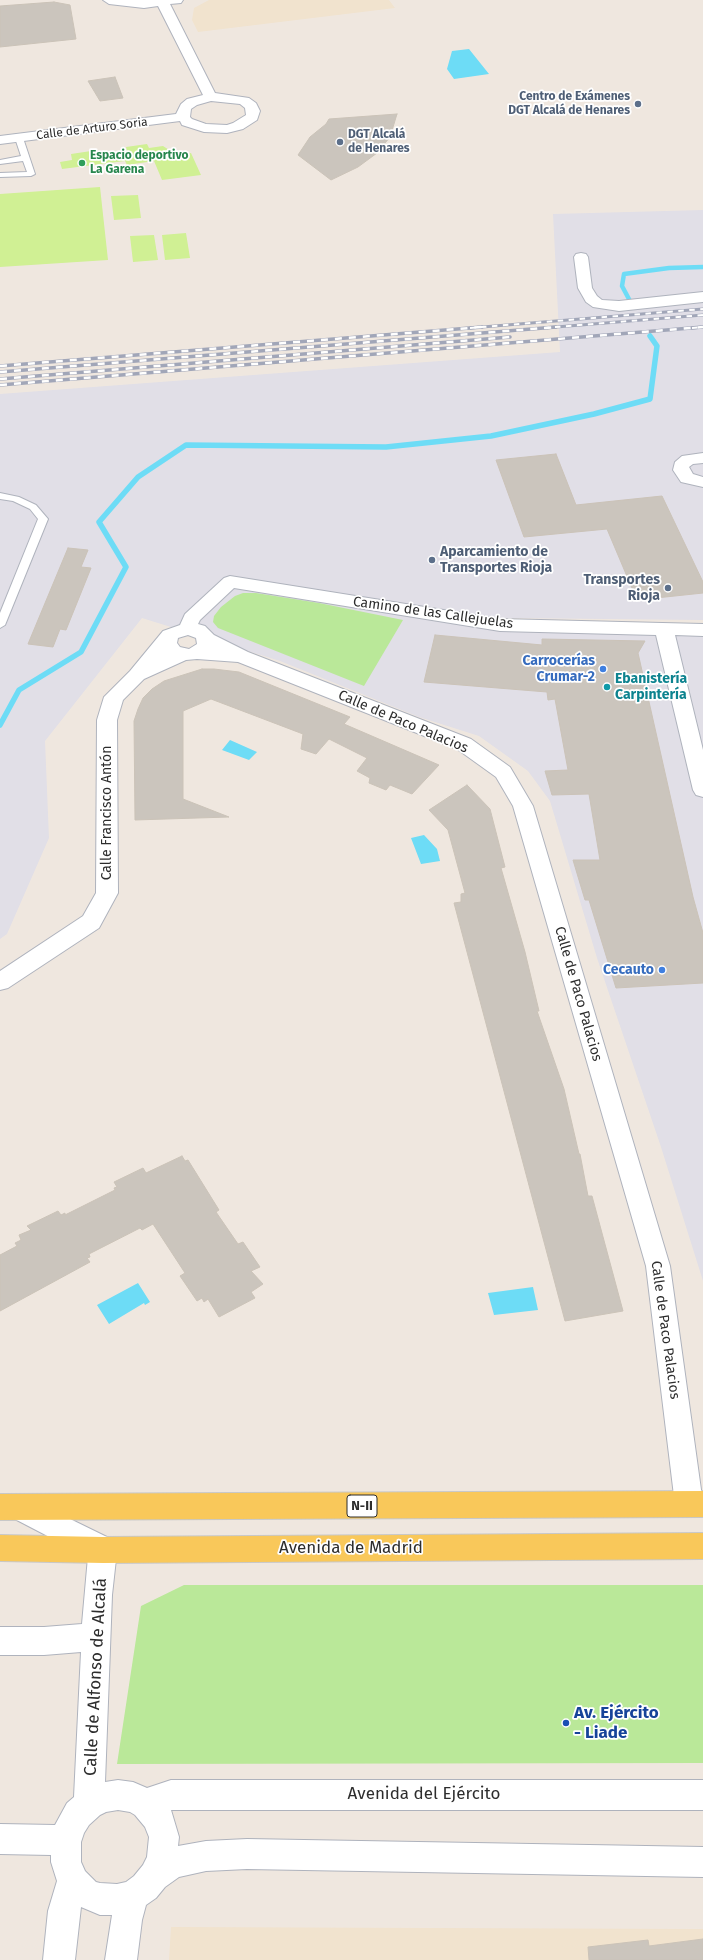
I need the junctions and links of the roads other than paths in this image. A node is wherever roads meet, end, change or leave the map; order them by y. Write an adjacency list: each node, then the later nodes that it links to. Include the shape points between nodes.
1 (109, 0): 3 (street, via 132,4)
2 (178, 0): 3 (street)
3 (163, 3): 4 (street)
4 (211, 97): 5 (street, via 186,107); 5 (street, via 244,101 251,106 252,117 238,126 215,129 194,126)
5 (183, 117): 6 (street, Calle de Arturo Soria)
6 (19, 138): 7 (street, Calle de Arturo Soria); 8 (lane)
7 (0, 140)
8 (26, 158): 9 (lane); 10 (lane, via 31,174)
9 (0, 162)
10 (0, 175)
11 (581, 257): 12 (street, via 585,288 591,299 598,304 619,306)
12 (703, 297)
13 (703, 458): 14 (street, via 688,460 680,470 687,478)
14 (703, 482)
15 (0, 496): 16 (lane, via 16,499 33,507 43,519)
16 (3, 611): 17 (lane)
17 (0, 625)
18 (188, 629): 19 (street, Camino de las Callejuelas, via 191,618 230,582 500,625); 21 (street); 22 (street, via 198,630)
19 (664, 630): 20 (street, Camino de las Callejuelas); 26 (street)
20 (703, 630)
21 (170, 636): 23 (street, via 169,648 178,653); 25 (street, Calle Francisco Antón)
22 (207, 639): 23 (street, via 205,647); 24 (street)
23 (190, 654): 24 (street); 25 (street)
24 (241, 656): 28 (street, Calle de Paco Palacios, via 464,744 503,772 523,806 658,1266)
25 (137, 674): 27 (street, Calle Francisco Antón, via 114,697 107,720 107,893 91,922)
26 (703, 790)
27 (0, 982)
28 (696, 1504): 29 (main road, N-II)
29 (11, 1508): 32 (street)
30 (703, 1546): 32 (main road, Avenida de Madrid)
31 (0, 1548): 32 (main road, Avenida de Madrid)
32 (103, 1550): 33 (street, Calle de Alfonso de Alcalá)
33 (96, 1637): 34 (street); 36 (street, Calle de Alfonso de Alcalá)
34 (0, 1641)
35 (703, 1795): 37 (street, Avenida del Ejército, via 171,1795)
36 (90, 1804): 37 (street, via 103,1797 118,1795 133,1797); 39 (street, via 78,1814)
37 (146, 1804): 42 (street, via 158,1818 164,1837 162,1857)
38 (0, 1839): 39 (street)
39 (66, 1842): 41 (street, via 66,1862)
40 (703, 1862): 42 (street, via 246,1854 206,1856 174,1863)
41 (73, 1881): 42 (street, via 85,1893 100,1900 117,1900); 43 (street, via 64,1911)
42 (144, 1886): 44 (street, via 126,1920)
43 (58, 1960)
44 (121, 1960)

